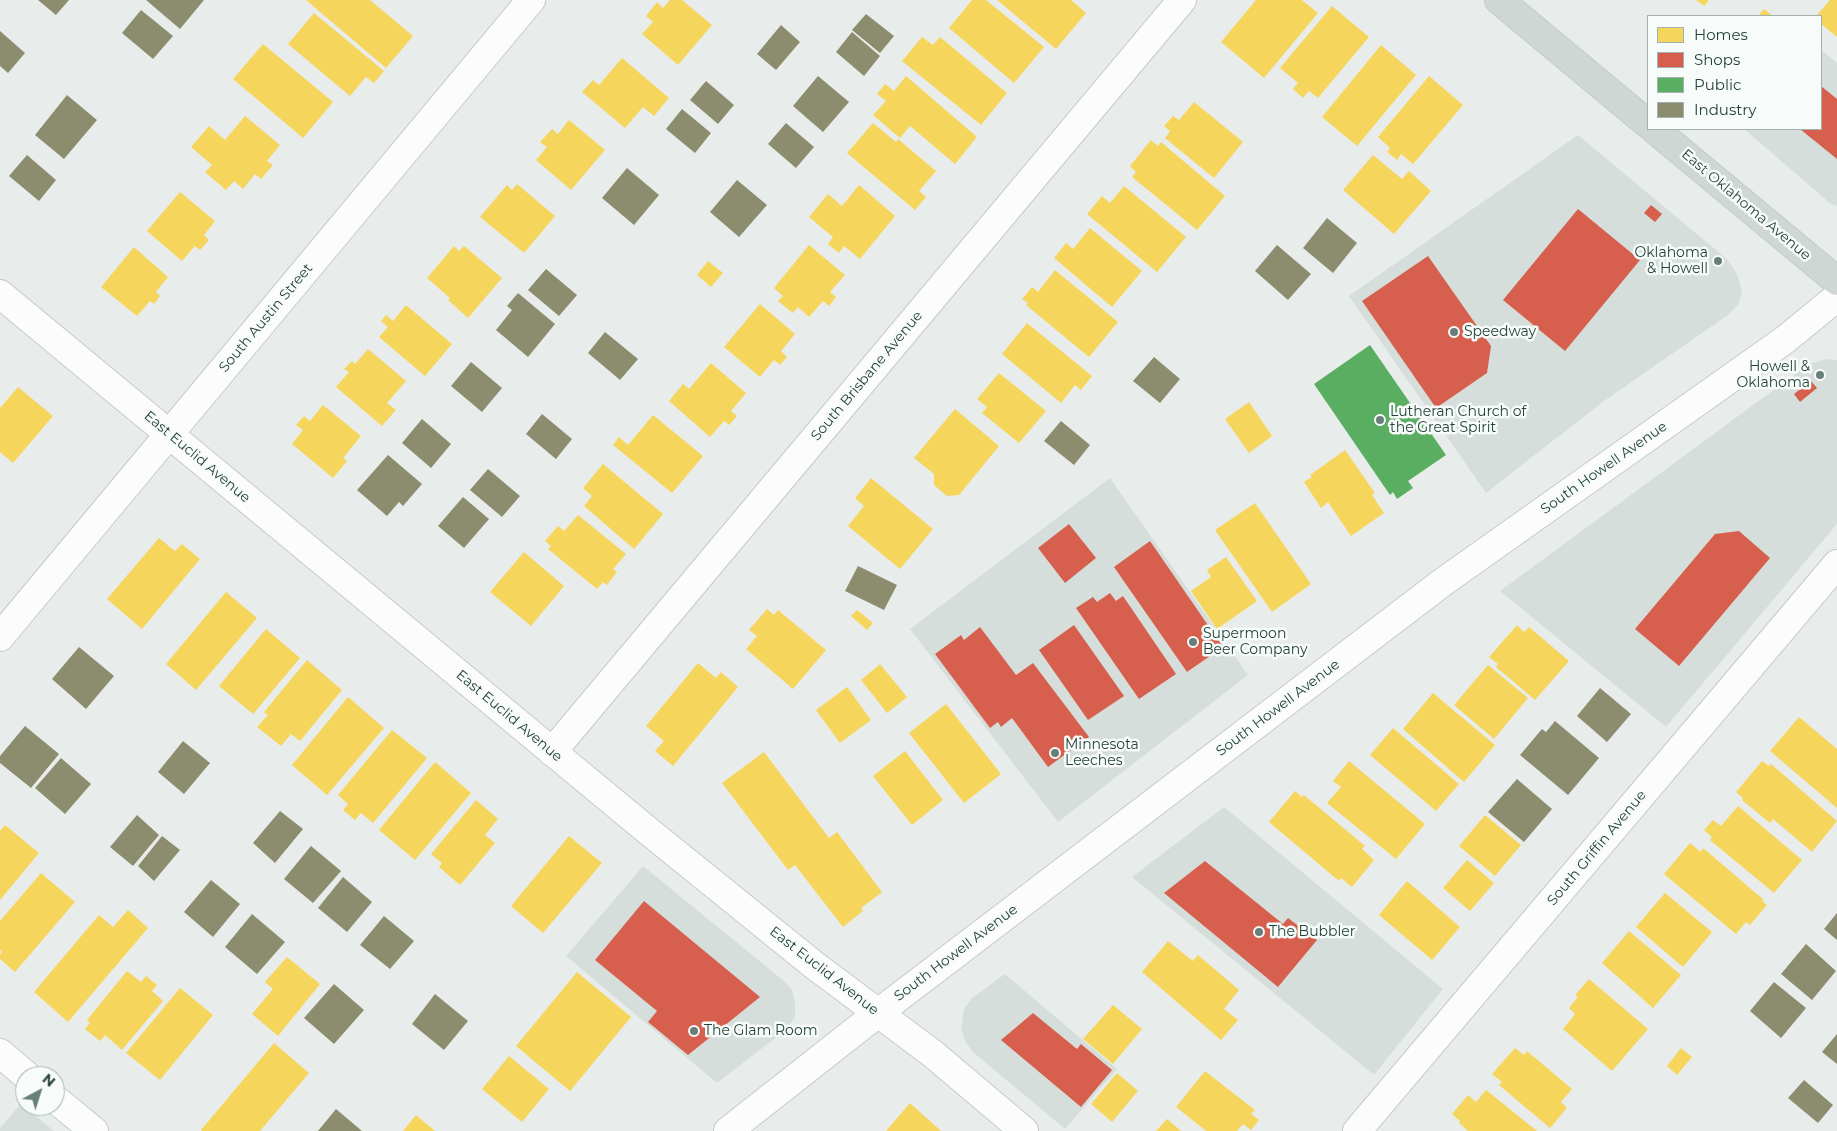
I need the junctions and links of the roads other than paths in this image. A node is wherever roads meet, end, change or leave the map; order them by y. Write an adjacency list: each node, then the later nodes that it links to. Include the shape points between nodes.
1 (531, 0): 9 (street, South Austin Street)
2 (1182, 0): 12 (street, South Brisbane Avenue)
3 (1499, 0): 4 (main road)
4 (1647, 123)
5 (1655, 130): 6 (main road, East Oklahoma Avenue)
6 (1837, 281)
7 (0, 294): 9 (street, East Euclid Avenue)
8 (1837, 297): 13 (street, South Howell Avenue, via 1786,339 1443,582)
9 (169, 434): 11 (street, South Austin Street); 12 (street, East Euclid Avenue)
10 (1837, 564): 20 (street, South Griffin Avenue)
11 (0, 637)
12 (552, 752): 13 (street, East Euclid Avenue, via 814,965)
13 (878, 1013): 18 (street, South Howell Avenue); 19 (street, East Euclid Avenue, via 933,1054)
14 (0, 1053): 15 (street)
15 (15, 1066)
16 (65, 1107): 17 (street)
17 (94, 1131)
18 (728, 1131)
19 (1024, 1131)
20 (1357, 1131)

